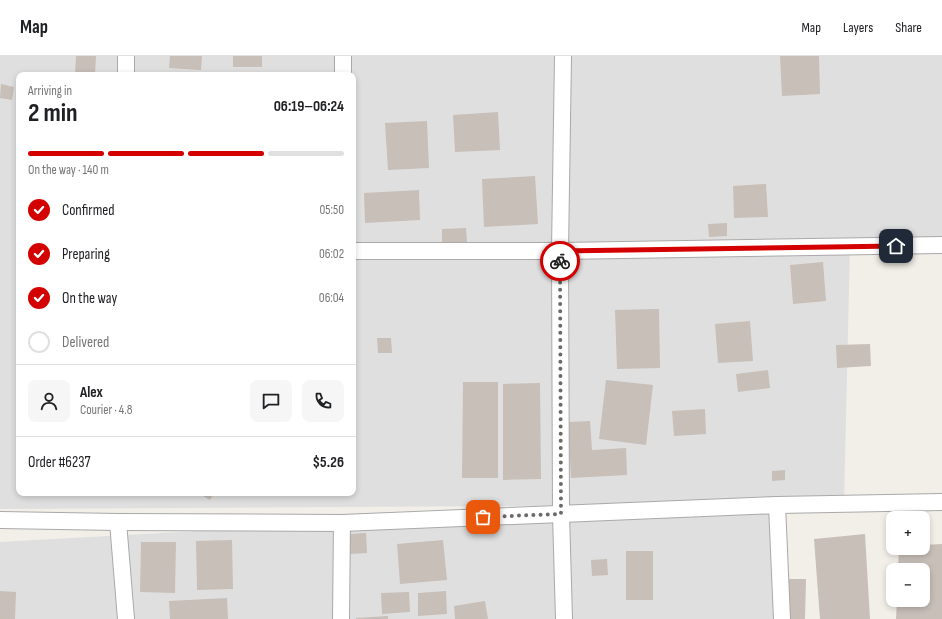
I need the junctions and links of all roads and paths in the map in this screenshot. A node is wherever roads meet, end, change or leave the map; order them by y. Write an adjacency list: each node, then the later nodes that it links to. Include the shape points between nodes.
1 (126, 56): 4 (street)
2 (343, 56): 5 (street)
3 (563, 56): 8 (street)
4 (126, 72)
5 (343, 72)
6 (942, 245): 8 (street)
7 (356, 251): 8 (street)
8 (560, 251): 11 (street)
9 (942, 502): 10 (street)
10 (777, 505): 11 (street); 18 (street)
11 (561, 514): 14 (street); 17 (street)
12 (0, 520): 13 (street)
13 (118, 522): 14 (street); 15 (street)
14 (342, 523): 16 (street)
15 (126, 619)
16 (341, 619)
17 (564, 619)
18 (782, 619)

